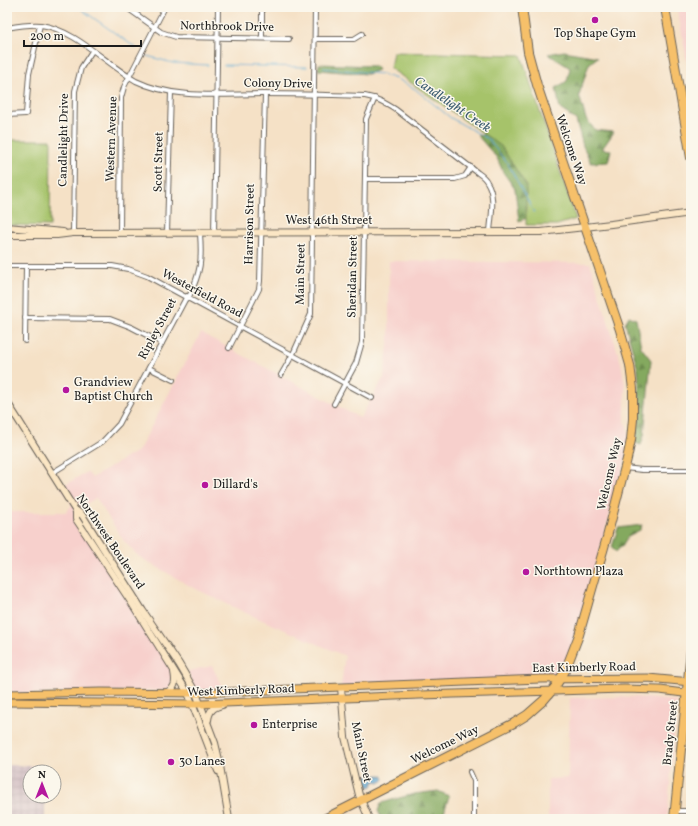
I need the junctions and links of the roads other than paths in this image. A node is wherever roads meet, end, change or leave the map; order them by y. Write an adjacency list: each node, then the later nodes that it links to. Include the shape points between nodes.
1 (126, 7): 10 (street, Northbrook Drive)
2 (165, 7): 10 (street, Western Avenue)
3 (218, 7): 12 (street)
4 (262, 7): 13 (street)
5 (315, 7): 15 (street, Main Street)
6 (522, 7): 30 (highway, Welcome Way, via 528,52 537,86)
7 (665, 7): 24 (highway)
8 (40, 25): 9 (street, Colony Drive); 16 (street, Colony Drive, via 63,32); 23 (street, via 29,74 26,114)
9 (7, 28)
10 (155, 28): 12 (street, Northbrook Drive, via 176,37); 17 (street, Western Avenue)
11 (362, 34): 15 (street, via 354,39)
12 (217, 38): 13 (street, Northbrook Drive); 19 (street)
13 (262, 38): 14 (street, Northbrook Drive)
14 (289, 39)
15 (315, 39): 21 (street, Main Street)
16 (92, 51): 17 (street, Colony Drive); 36 (street, Candlelight Drive, via 81,68 75,91)
17 (129, 77): 18 (street, Colony Drive, via 145,86); 37 (street, Western Avenue, via 121,98)
18 (171, 92): 19 (street, Colony Drive); 38 (street, Scott Street)
19 (216, 94): 20 (street, Colony Drive); 31 (street)
20 (265, 94): 21 (street, Colony Drive); 32 (street, Harrison Street)
21 (314, 94): 22 (street, Colony Drive); 33 (street, Main Street)
22 (375, 98): 26 (street, Colony Drive, via 395,109); 27 (street, Sheridan Street, via 366,119)
23 (7, 115)
24 (688, 123): 25 (highway)
25 (691, 158)
26 (471, 168): 27 (street, via 465,176 455,179); 35 (street, Colony Drive, via 487,181 491,192)
27 (365, 179): 34 (street, Sheridan Street)
28 (691, 213): 30 (street, West 46th Street)
29 (7, 227): 36 (street, West 46th Street)
30 (585, 227): 35 (street, West 46th Street, via 541,232); 57 (highway, Welcome Way, via 630,365 633,419)
31 (214, 232): 32 (street, West 46th Street); 39 (street, West 46th Street)
32 (261, 232): 33 (street, West 46th Street); 45 (street, Harrison Street, via 259,289)
33 (312, 232): 34 (street, West 46th Street); 49 (street, Main Street, via 311,314)
34 (364, 232): 35 (street, West 46th Street); 53 (street, Sheridan Street, via 362,342 356,363)
35 (490, 232)
36 (72, 233): 37 (street, West 46th Street); 40 (street, West 46th Street)
37 (120, 233): 38 (street, West 46th Street)
38 (168, 233): 39 (street, West 46th Street)
39 (200, 233): 43 (street, Ripley Street, via 201,266)
40 (7, 235)
41 (7, 266): 42 (street, Westerfield Road)
42 (26, 266): 43 (street, Westerfield Road, via 112,266 128,269); 44 (street)
43 (188, 297): 45 (street, Westerfield Road); 47 (street, Ripley Street)
44 (25, 318): 46 (street); 47 (street, via 110,319)
45 (241, 325): 48 (street, Harrison Street); 49 (street, Westerfield Road)
46 (25, 341)
47 (162, 343): 50 (street, Ripley Street)
48 (229, 348)
49 (293, 354): 51 (street, Main Street); 53 (street, Westerfield Road)
50 (149, 368): 52 (street); 59 (street, Ripley Street, via 123,418 108,437)
51 (281, 376)
52 (173, 380)
53 (345, 383): 54 (street, Westerfield Road); 56 (street, Sheridan Street)
54 (372, 398)
55 (7, 402): 59 (street, Northwest Boulevard)
56 (334, 404)
57 (625, 468): 58 (street); 63 (highway, Welcome Way, via 581,629)
58 (691, 470)
59 (52, 472): 60 (street, Northwest Boulevard)
60 (76, 511): 62 (street, Northwest Boulevard, via 76,519); 69 (street, Northwest Boulevard, via 82,515 179,664)
61 (691, 650): 64 (highway, Brady Street)
62 (173, 666): 68 (street, via 175,685); 69 (street, Northwest Boulevard)
63 (560, 679): 64 (main road, East Kimberly Road, via 648,678); 65 (main road, East Kimberly Road); 67 (highway, Welcome Way)
64 (689, 681): 72 (highway, Brady Street)
65 (477, 682): 66 (main road, West Kimberly Road); 70 (street)
66 (342, 687): 69 (main road, West Kimberly Road); 73 (street, Main Street)
67 (552, 691): 70 (main road, East Kimberly Road); 72 (main road, East Kimberly Road, via 624,689); 81 (highway, Welcome Way, via 536,708 514,723)
68 (165, 693): 69 (main road, West Kimberly Road); 71 (main road, West Kimberly Road)
69 (192, 693): 76 (street); 77 (street)
70 (477, 693): 73 (main road, West Kimberly Road)
71 (7, 694)
72 (689, 694): 83 (highway, Brady Street)
73 (342, 698): 75 (main road, West Kimberly Road); 81 (street, Main Street, via 345,737)
74 (7, 702): 76 (main road, West Kimberly Road)
75 (228, 703): 77 (main road, West Kimberly Road); 78 (street, via 212,710)
76 (193, 704): 77 (main road, West Kimberly Road); 80 (street)
77 (201, 704): 78 (street)
78 (208, 722): 80 (street, via 216,743)
79 (470, 772): 87 (street, via 474,781)
80 (222, 782): 84 (street)
81 (361, 801): 85 (highway, Welcome Way); 86 (street, Main Street)
82 (691, 811): 83 (street)
83 (674, 815)
84 (229, 819)
85 (324, 819)
86 (368, 819)
87 (474, 819)

